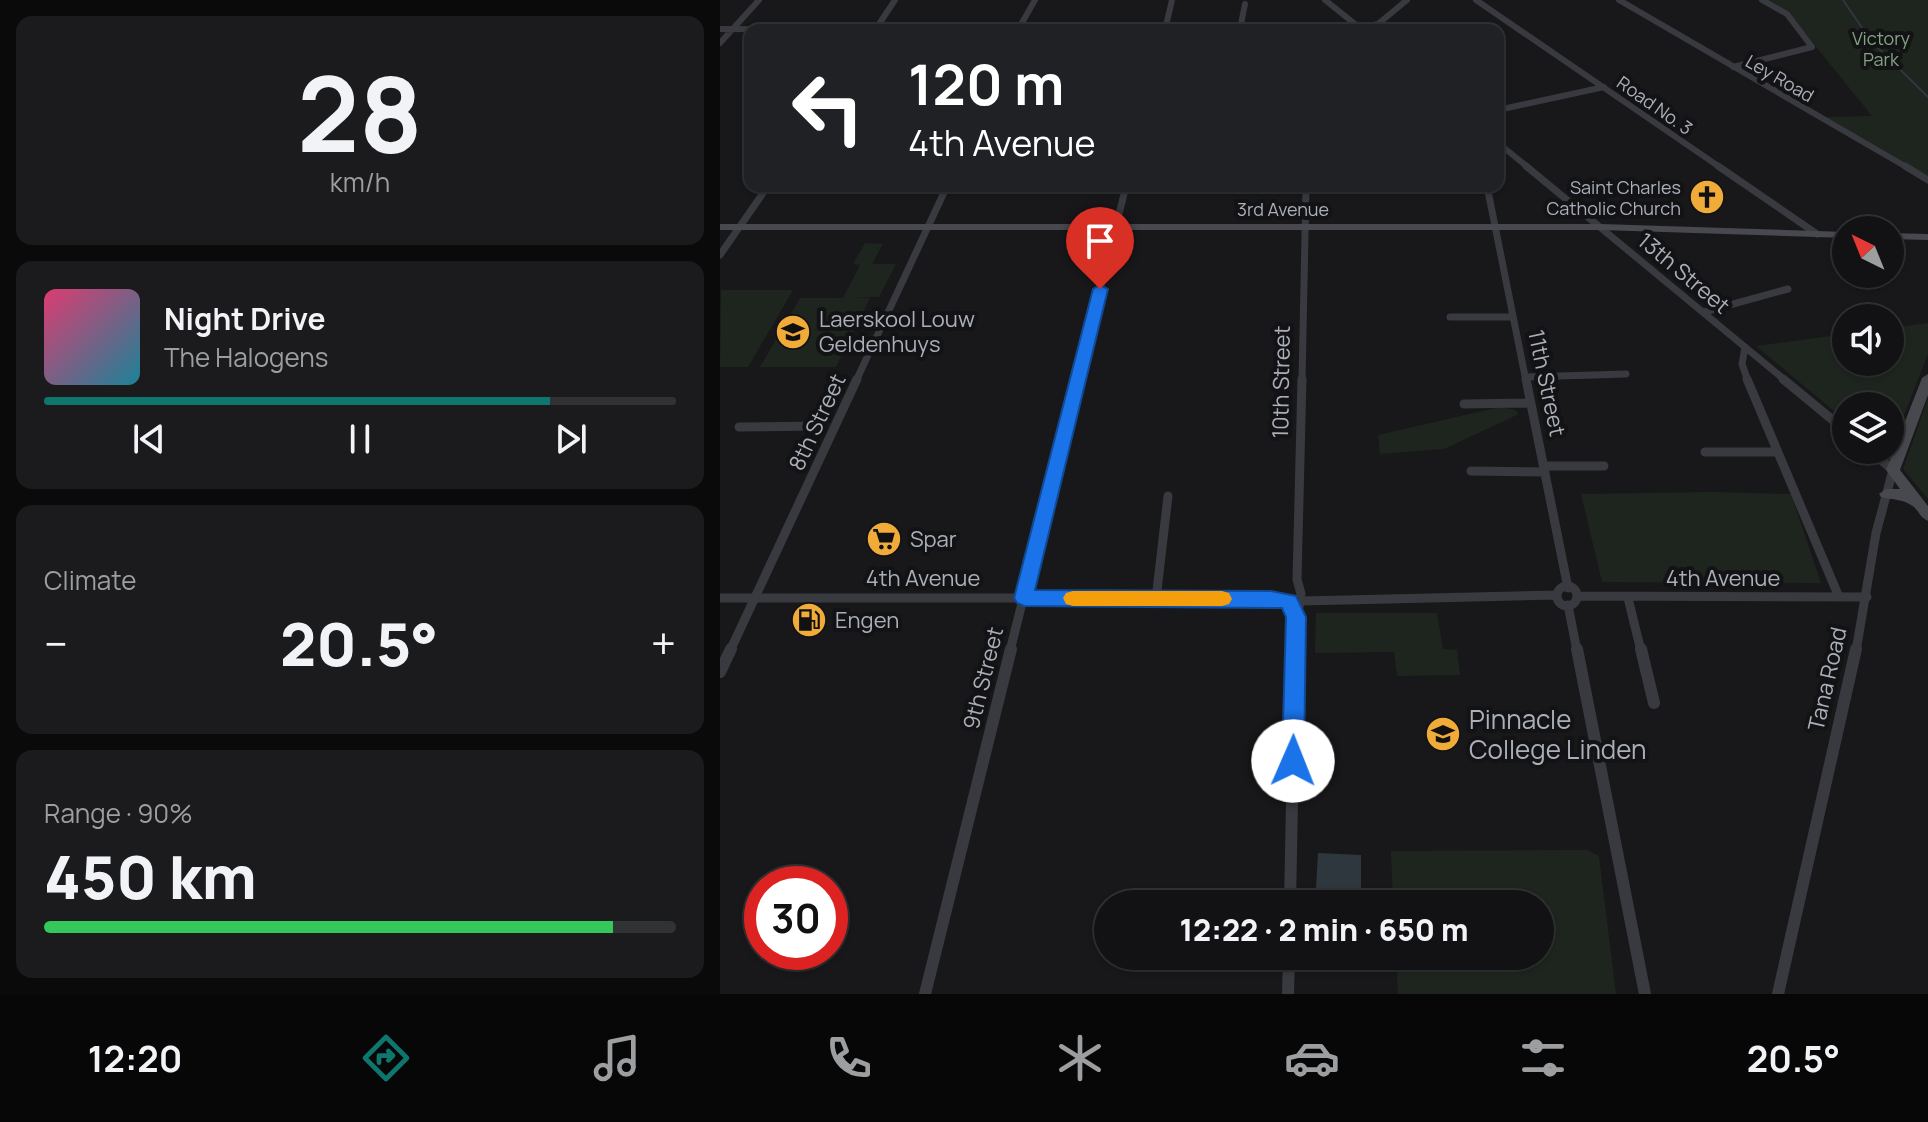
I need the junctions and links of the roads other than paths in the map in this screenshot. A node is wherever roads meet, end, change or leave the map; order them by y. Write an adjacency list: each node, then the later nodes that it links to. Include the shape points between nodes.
1 (759, 0): 18 (street)
2 (895, 0): 11 (street)
3 (1035, 0): 12 (street)
4 (1172, 0): 13 (street)
5 (1325, 0): 15 (street)
6 (1407, 0): 16 (street)
7 (1476, 0): 22 (street, Road No. 3)
8 (1619, 0): 21 (street, Ley Road)
9 (1762, 0): 21 (street, via 1787,14 1812,47)
10 (1245, 4): 14 (street)
11 (879, 24)
12 (1023, 24)
13 (1166, 24)
14 (1241, 24)
15 (1355, 24)
16 (1378, 24)
17 (720, 29): 18 (street)
18 (732, 29): 19 (street); 20 (street)
19 (744, 29)
20 (720, 43)
21 (1733, 67): 25 (street, Ley Road)
22 (1604, 87): 23 (street); 38 (street, Road No. 3)
23 (1504, 109)
24 (1504, 148): 37 (street, 13th Street)
25 (1928, 180)
26 (764, 192): 34 (street)
27 (944, 192): 35 (street, 8th Street)
28 (1125, 192): 36 (street, 9th Street)
29 (1306, 192): 31 (street, 10th Street)
30 (1488, 192): 32 (street, 11th Street)
31 (1305, 226): 32 (main road, 3rd Avenue); 36 (main road, 3rd Avenue); 75 (street, 10th Street)
32 (1495, 226): 37 (main road, 3rd Avenue); 46 (street, 11th Street)
33 (720, 227): 34 (main road, 3rd Avenue)
34 (740, 227): 35 (main road, 3rd Avenue); 42 (street)
35 (928, 227): 36 (main road, 3rd Avenue); 73 (street, 8th Street)
36 (1116, 227): 74 (street, 9th Street)
37 (1601, 227): 38 (main road, 3rd Avenue); 44 (street, 13th Street)
38 (1817, 234): 39 (main road, 3rd Avenue)
39 (1832, 235)
40 (1904, 236): 41 (main road)
41 (1928, 237)
42 (720, 255)
43 (1788, 289): 44 (street)
44 (1704, 312): 47 (street, 13th Street)
45 (1450, 317): 46 (street)
46 (1513, 317): 49 (street, 11th Street)
47 (1745, 347): 53 (street, 13th Street); 57 (street, via 1743,367)
48 (1626, 374): 49 (street)
49 (1526, 377): 51 (street, 11th Street)
50 (1928, 378): 61 (main road, Tana Road)
51 (1531, 403): 52 (street); 60 (street, 11th Street)
52 (1464, 404)
53 (1832, 419)
54 (820, 426): 55 (street)
55 (739, 427)
56 (1705, 452): 57 (street)
57 (1777, 452): 70 (street)
58 (1886, 464): 61 (street)
59 (1604, 466): 60 (street)
60 (1544, 469): 62 (street); 67 (street, 11th Street)
61 (1893, 470): 63 (street, Tana Road); 65 (main road)
62 (1471, 471)
63 (1886, 494): 65 (main road); 71 (street, Tana Road)
64 (1168, 496): 77 (street)
65 (1917, 502): 66 (main road)
66 (1928, 516)
67 (1568, 588): 68 (street); 69 (street)
68 (1556, 595): 75 (street, 4th Avenue); 78 (street)
69 (1579, 596): 76 (street, 4th Avenue); 78 (street, via 1578,602)
70 (1839, 597): 71 (street, 4th Avenue); 76 (street, 4th Avenue)
71 (1867, 597): 86 (street, Tana Road)
72 (720, 598): 73 (street, 4th Avenue)
73 (755, 598): 74 (street, 4th Avenue); 79 (street, 8th Street)
74 (1024, 598): 77 (street, 4th Avenue); 83 (street, 9th Street)
75 (1296, 598): 77 (street, 4th Avenue); 81 (street, 10th Street)
76 (1628, 598): 80 (street)
77 (1156, 599)
78 (1568, 605): 85 (street)
79 (720, 672)
80 (1654, 703)
81 (1290, 890)
82 (1289, 970): 84 (street)
83 (925, 994)
84 (1288, 994)
85 (1645, 994)
86 (1778, 994)

